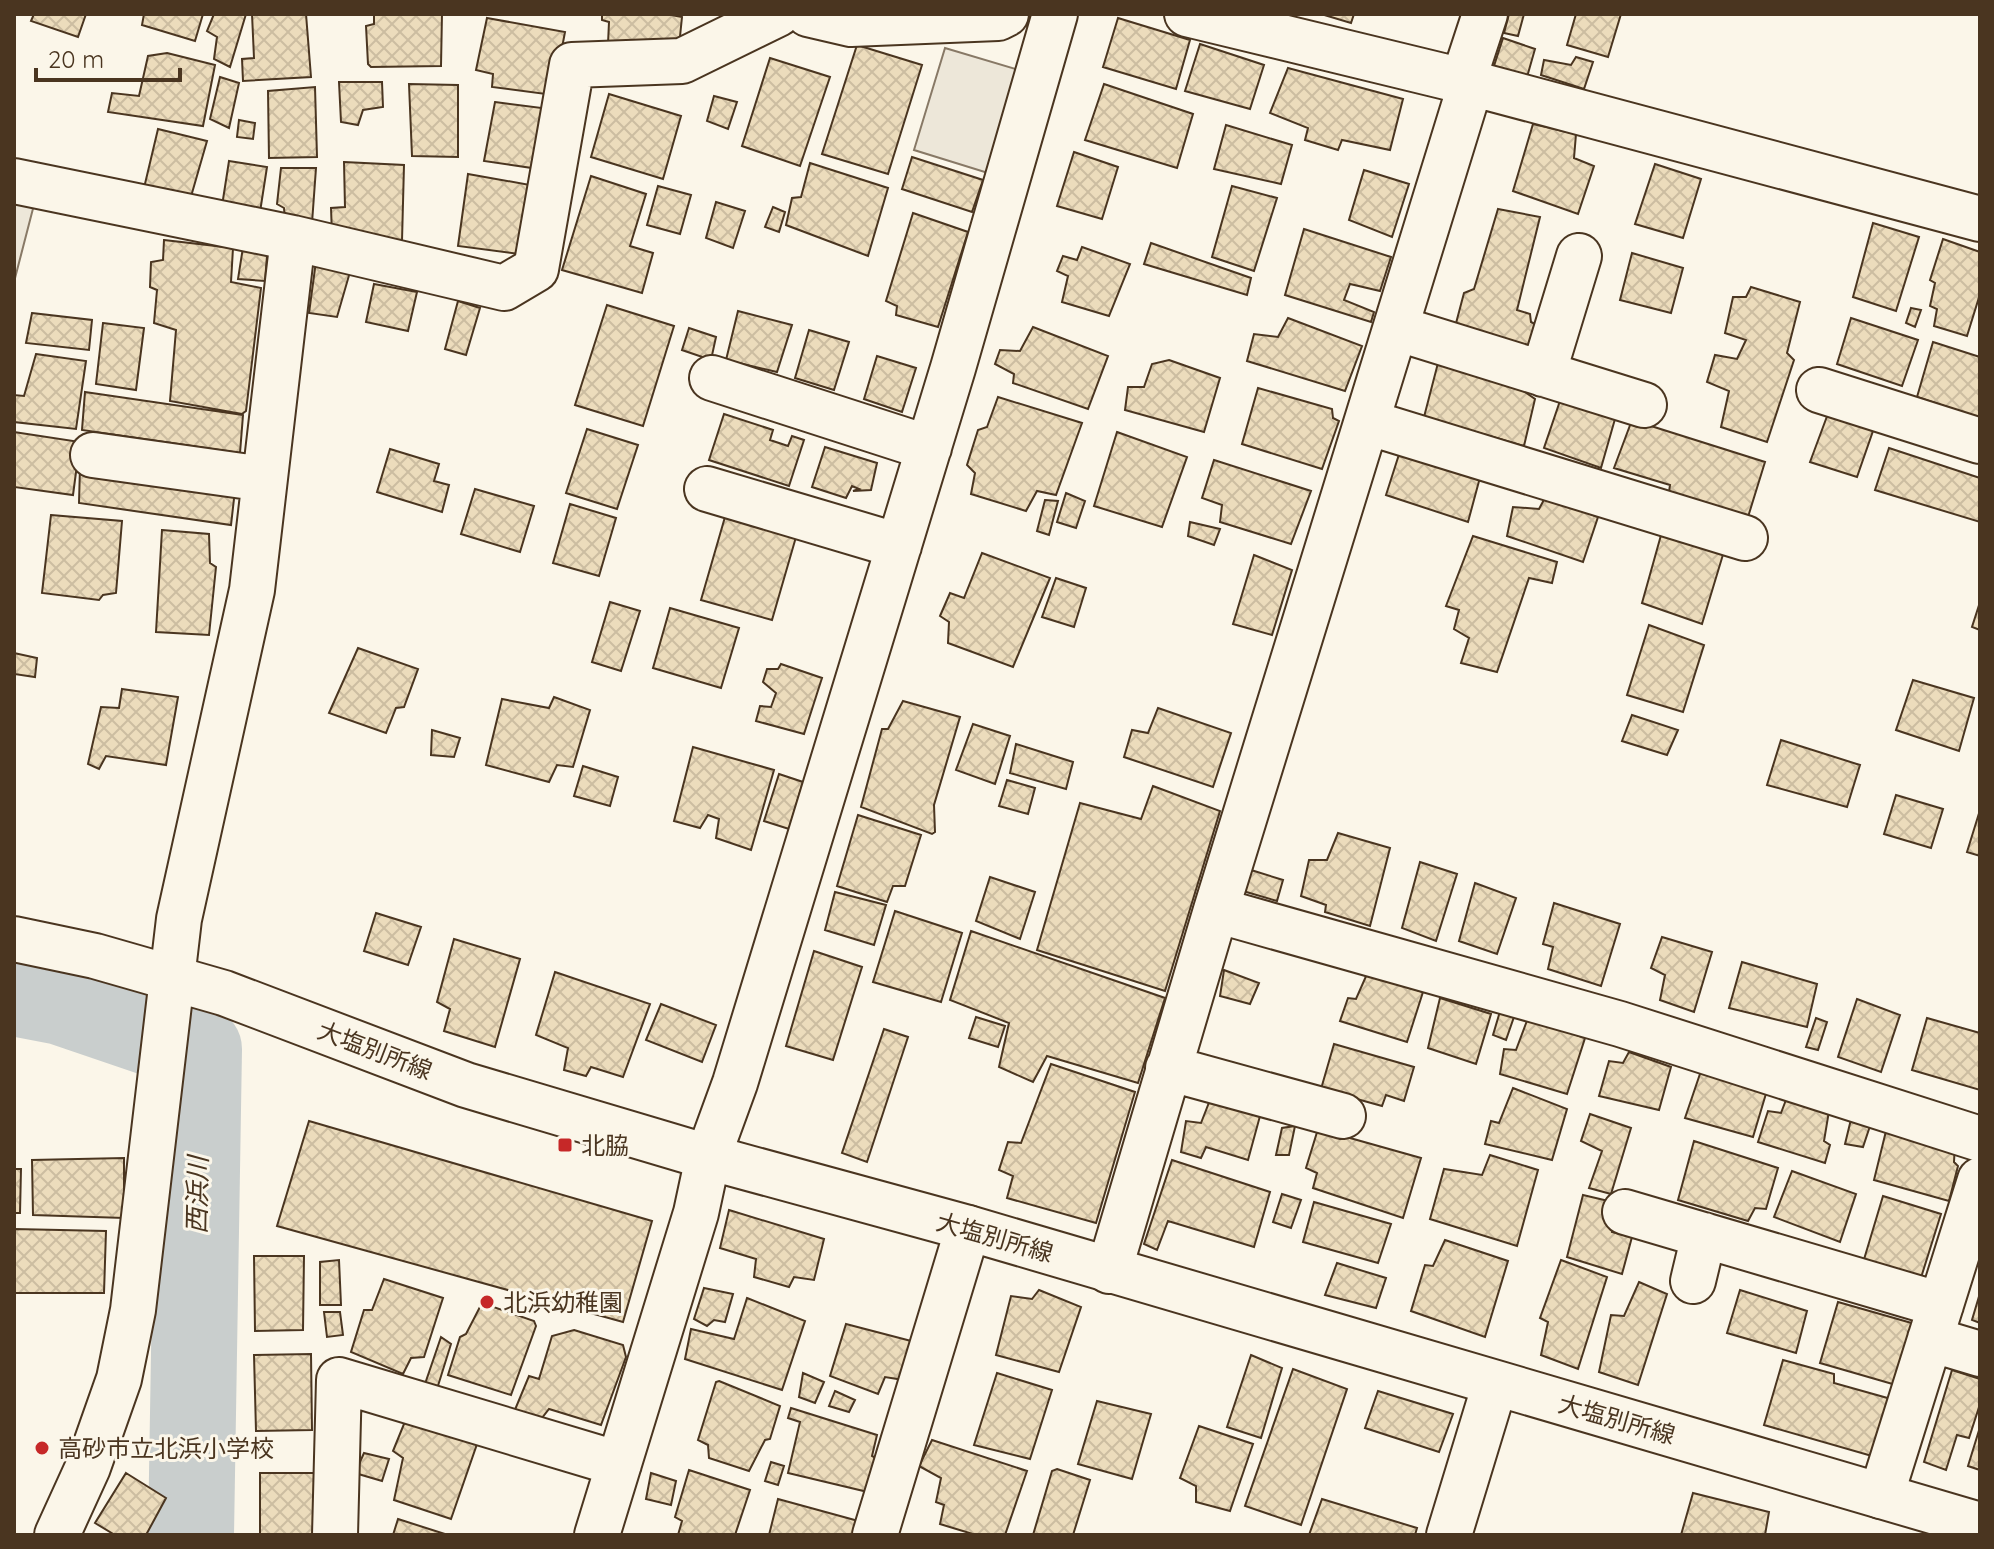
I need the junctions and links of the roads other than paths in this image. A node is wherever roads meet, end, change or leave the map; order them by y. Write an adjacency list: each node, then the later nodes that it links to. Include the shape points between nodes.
1 (778, 14): 10 (street, via 682,61 572,65 536,269 504,288)
2 (808, 14): 3 (street, via 851,24)
3 (1006, 14)
4 (1055, 14): 19 (street)
5 (1187, 14): 7 (street)
6 (1485, 14): 7 (street)
7 (1467, 82): 9 (street); 12 (street)
8 (14, 181): 10 (street)
9 (1980, 219)
10 (293, 238): 21 (street)
11 (1579, 256): 13 (street)
12 (1396, 328): 13 (street); 17 (street)
13 (1543, 374): 16 (street)
14 (712, 378): 19 (street)
15 (1819, 390): 18 (street)
16 (1644, 405)
17 (1367, 422): 23 (street); 25 (street)
18 (1980, 441)
19 (929, 448): 24 (street)
20 (93, 455): 21 (street)
21 (264, 479): 27 (street, via 252,590 179,919)
22 (707, 489): 24 (street)
23 (1745, 538)
24 (899, 546): 31 (street)
25 (1216, 910): 28 (street); 30 (street, via 1620,1024)
26 (14, 939): 27 (street, 大塩別所線, via 95,956)
27 (170, 992): 31 (street, 大塩別所線, via 224,993 466,1085); 44 (street, via 133,1310 119,1379)
28 (1168, 1068): 29 (street); 36 (street)
29 (1343, 1116)
30 (1980, 1139)
31 (708, 1157): 34 (street, 大塩別所線); 41 (street, via 696,1213)
32 (1980, 1180): 38 (street)
33 (1625, 1212): 35 (street)
34 (968, 1228): 36 (street, 大塩別所線); 47 (street)
35 (1704, 1235): 37 (street); 38 (street)
36 (1109, 1271): 40 (street, 大塩別所線)
37 (1693, 1281)
38 (1936, 1322): 39 (street); 42 (street)
39 (1980, 1354)
40 (1495, 1384): 42 (street, 大塩別所線); 48 (street)
41 (619, 1464): 45 (street, via 339,1367); 46 (street)
42 (1881, 1496): 43 (street, 大塩別所線)
43 (1980, 1525)
44 (57, 1535)
45 (335, 1535)
46 (597, 1535)
47 (875, 1535)
48 (1449, 1535)

